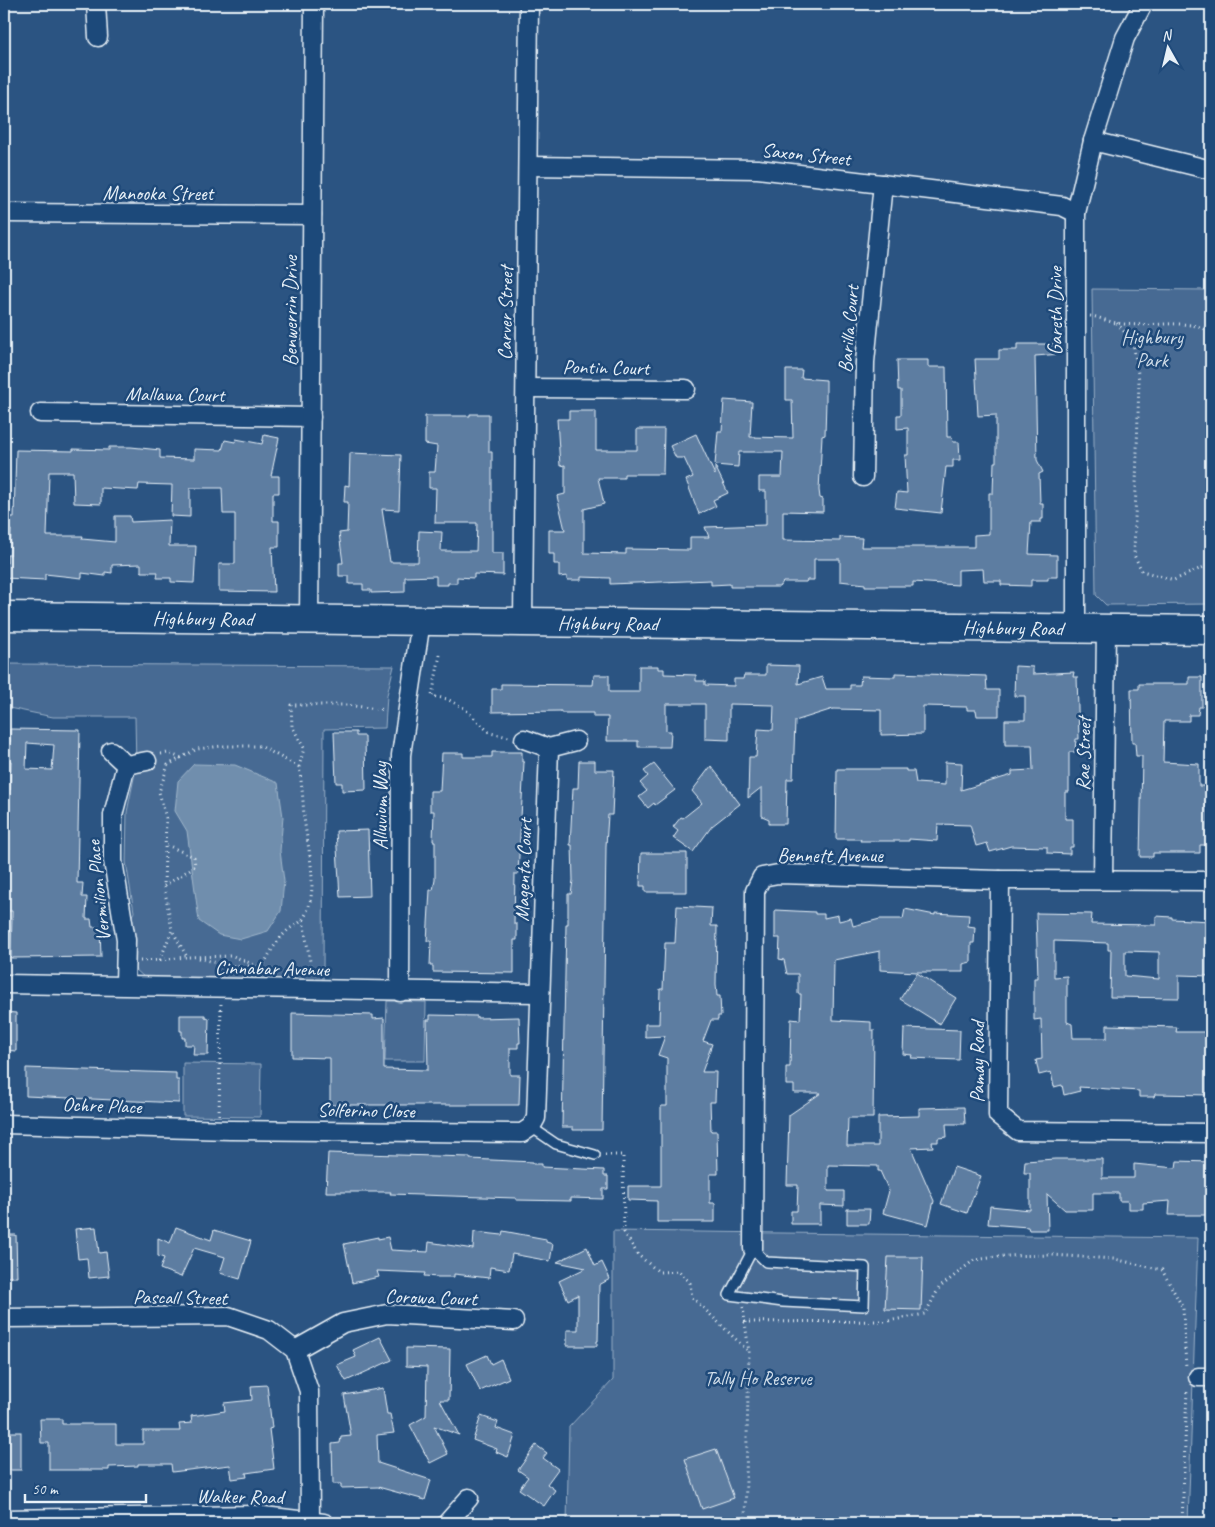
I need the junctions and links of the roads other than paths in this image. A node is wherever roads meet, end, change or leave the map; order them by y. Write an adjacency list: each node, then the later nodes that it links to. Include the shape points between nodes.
1 (96, 4): 5 (street)
2 (314, 4): 12 (street, Benwerrin Drive)
3 (529, 4): 7 (street, Carver Street)
4 (1143, 4): 6 (street, Gareth Drive, via 1125,38)
5 (98, 37)
6 (1093, 141): 8 (street); 11 (street, Gareth Drive)
7 (528, 166): 9 (street, Saxon Street, via 758,169); 13 (street, Carver Street)
8 (1211, 170)
9 (883, 184): 11 (street, Saxon Street, via 1062,206); 17 (street, Barilla Court, via 865,362)
10 (4, 213): 12 (street, Manooka Street)
11 (1076, 213): 22 (street, Gareth Drive)
12 (312, 215): 16 (street, Benwerrin Drive)
13 (526, 388): 14 (street, Pontin Court); 21 (street, Carver Street)
14 (686, 389)
15 (40, 413): 16 (street, Mallawa Court)
16 (311, 417): 19 (street, Benwerrin Drive)
17 (863, 477)
18 (4, 616): 19 (main road, Highbury Road)
19 (309, 619): 20 (main road, Highbury Road)
20 (421, 621): 21 (main road, Highbury Road); 36 (street, Alluvium Way, via 401,755)
21 (523, 622): 22 (main road, Highbury Road)
22 (1076, 629): 23 (main road, Highbury Road)
23 (1106, 629): 24 (main road, Highbury Road); 31 (street, Rae Street)
24 (1211, 630)
25 (524, 739): 27 (street)
26 (576, 741): 27 (street)
27 (549, 748): 37 (street, Magenta Court)
28 (111, 751): 30 (street)
29 (147, 761): 30 (street)
30 (126, 765): 35 (street, Vermilion Place, via 113,815 113,862 126,940)
31 (1103, 879): 32 (street, Bennett Avenue); 33 (street, Bennett Avenue)
32 (1000, 880): 41 (street, Pamay Road, via 998,1115 1018,1131); 43 (street, Bennett Avenue, via 778,874 762,877 755,891)
33 (1211, 881)
34 (4, 984): 35 (street, Cinnabar Avenue)
35 (125, 985): 36 (street, Cinnabar Avenue)
36 (400, 992): 37 (street, Cinnabar Avenue)
37 (540, 993): 39 (street, via 536,1118)
38 (4, 1124): 40 (street, Ochre Place)
39 (532, 1127): 40 (street, Solferino Close, via 522,1133); 42 (lane, via 556,1144)
40 (199, 1129)
41 (1211, 1133)
42 (595, 1155)
43 (753, 1249): 43 (lane, via 766,1262 865,1267 864,1306 784,1302 729,1295)
44 (4, 1318): 46 (street, Pascall Street, via 228,1316 269,1330)
45 (514, 1321): 46 (street, Corowa Court, via 387,1314 343,1323)
46 (295, 1350): 49 (street, via 309,1391)
47 (469, 1498): 50 (street)
48 (7, 1520): 49 (street, Walker Road, via 255,1515)
49 (317, 1522)
50 (446, 1523)

